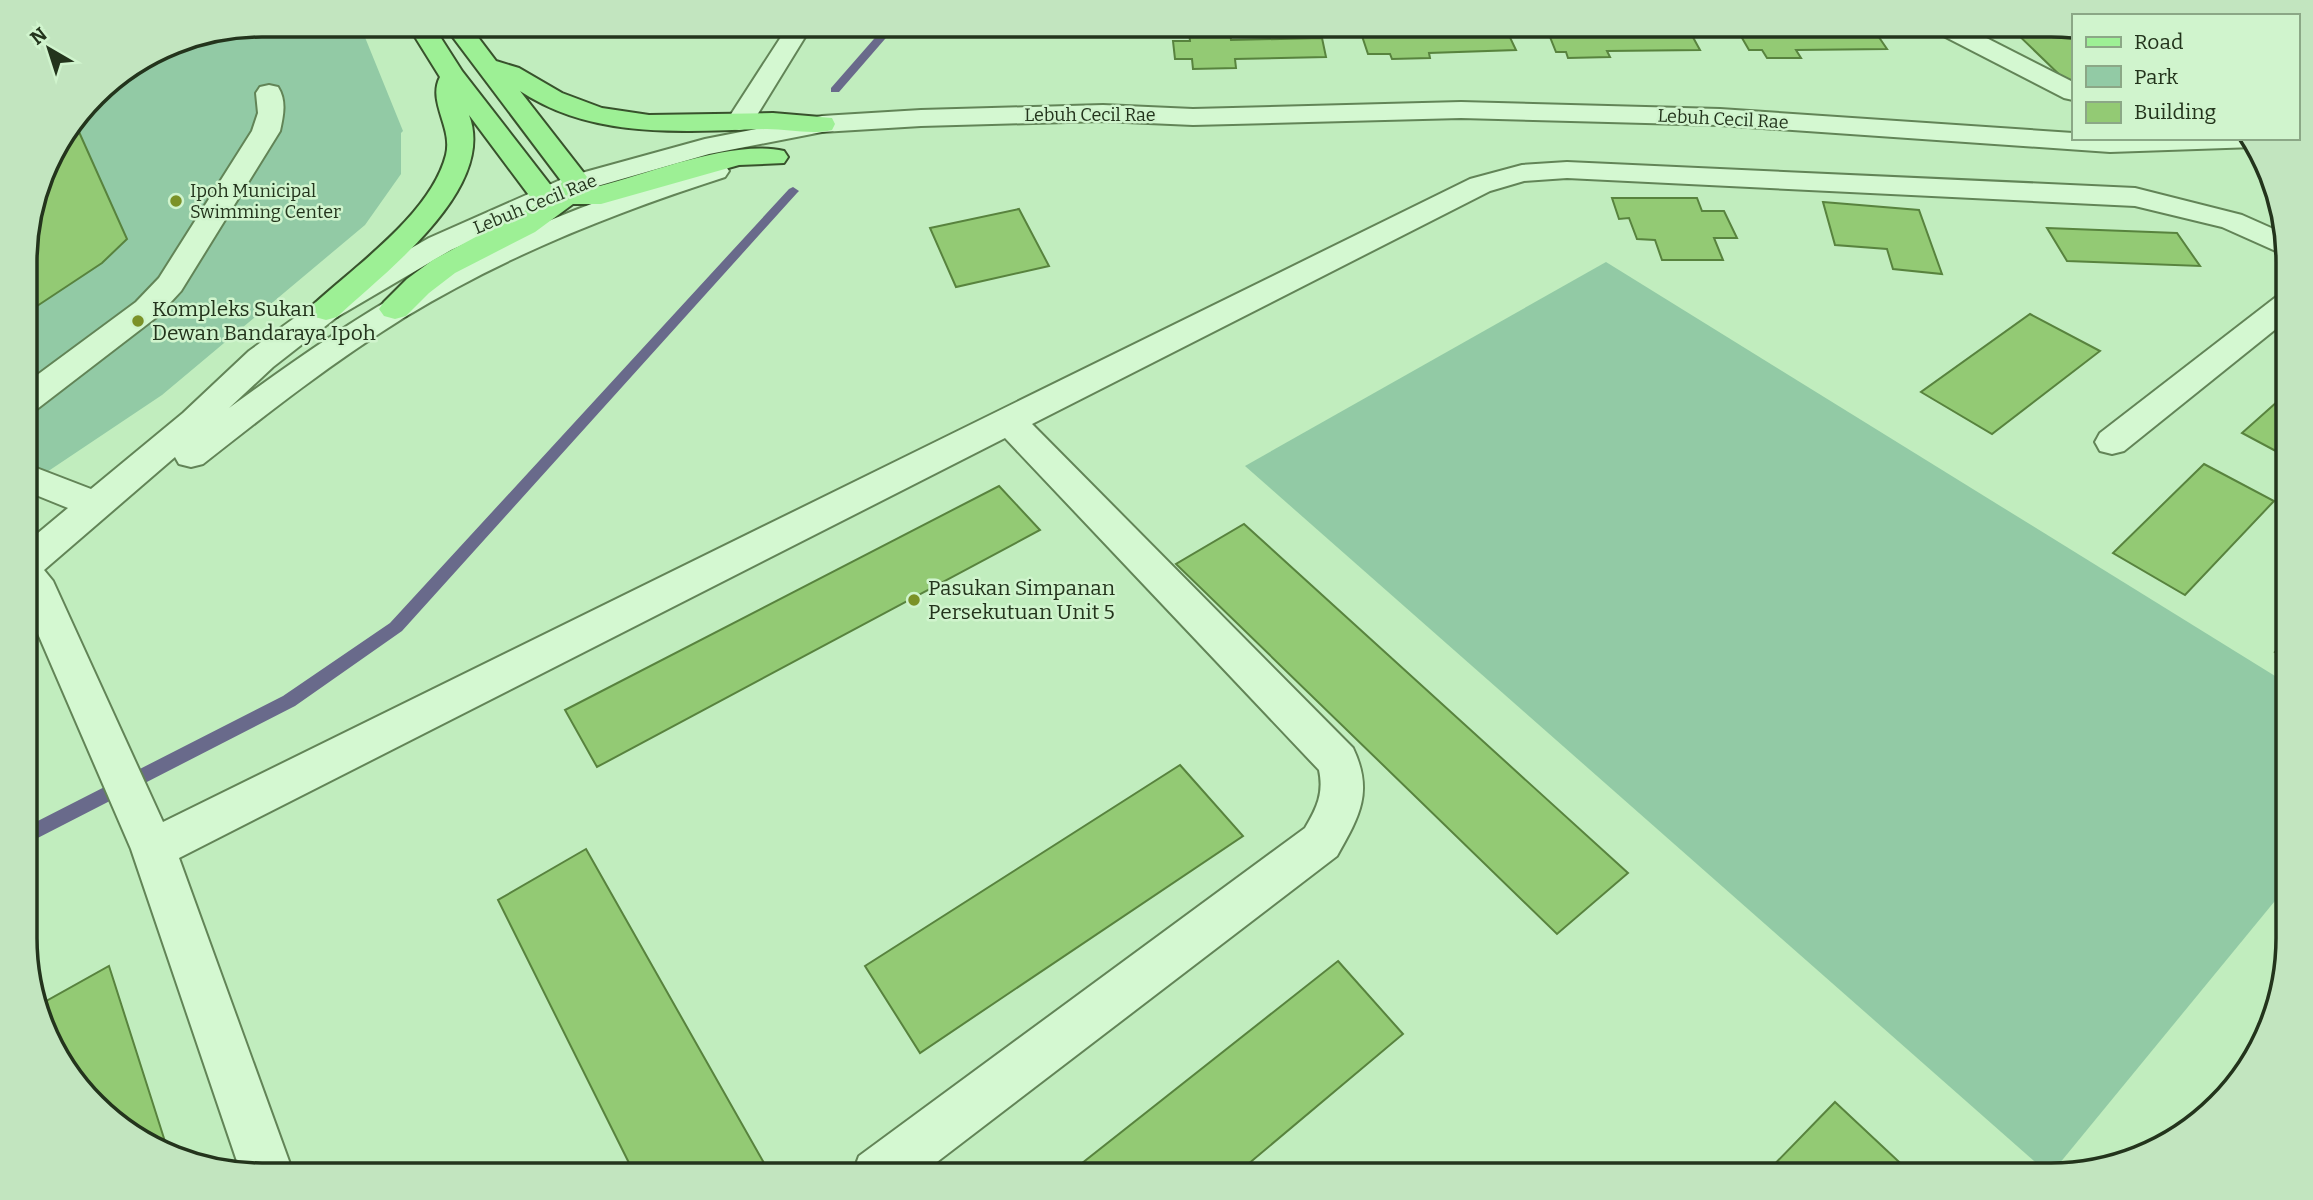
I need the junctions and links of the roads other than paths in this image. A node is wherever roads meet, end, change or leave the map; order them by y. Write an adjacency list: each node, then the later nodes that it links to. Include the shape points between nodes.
1 (427, 37): 6 (main road)
2 (465, 37): 5 (main road)
3 (793, 37): 10 (street)
4 (1965, 37): 7 (street)
5 (485, 64): 10 (main road, via 515,74 566,104 623,120); 15 (main road)
6 (452, 75): 15 (main road); 18 (main road, via 449,98 461,130 460,153 451,177 422,221)
7 (2072, 91)
8 (269, 93): 20 (street, via 271,113 266,131 170,284 147,309)
9 (1193, 117): 11 (street, Lebuh Cecil Rae, via 1090,113); 13 (street, Lebuh Cecil Rae, via 1502,111 1720,117 2110,144); 14 (street, Lebuh Cecil Rae, via 1058,137 846,146)
10 (739, 122): 11 (main road, via 789,119)
11 (822, 124): 15 (street, Lebuh Cecil Rae, via 705,147)
12 (2212, 140): 13 (street, Lebuh Cecil Rae)
13 (2173, 141)
14 (775, 157): 15 (main road, via 738,157 601,195); 17 (street, Lebuh Cecil Rae, via 676,183 578,217)
15 (563, 192): 17 (main road, via 540,218 461,257 414,288); 18 (street, Lebuh Cecil Rae, via 440,244)
16 (2275, 241): 21 (street, via 2232,221 2135,197 1581,171 1522,173 1480,185)
17 (395, 309): 26 (street, Lebuh Cecil Rae, via 253,408)
18 (326, 310): 24 (street, Lebuh Cecil Rae, via 261,359)
19 (2276, 313): 22 (street)
20 (37, 392)
21 (1010, 422): 28 (street); 30 (street, via 1338,761 1345,781 1341,809 1321,842)
22 (2112, 442)
23 (37, 481): 24 (street)
24 (95, 505): 25 (street, Lebuh Cecil Rae)
25 (37, 567)
26 (37, 570)
27 (37, 596): 28 (street, via 103,733)
28 (147, 839): 29 (street)
29 (264, 1163)
30 (894, 1163)

